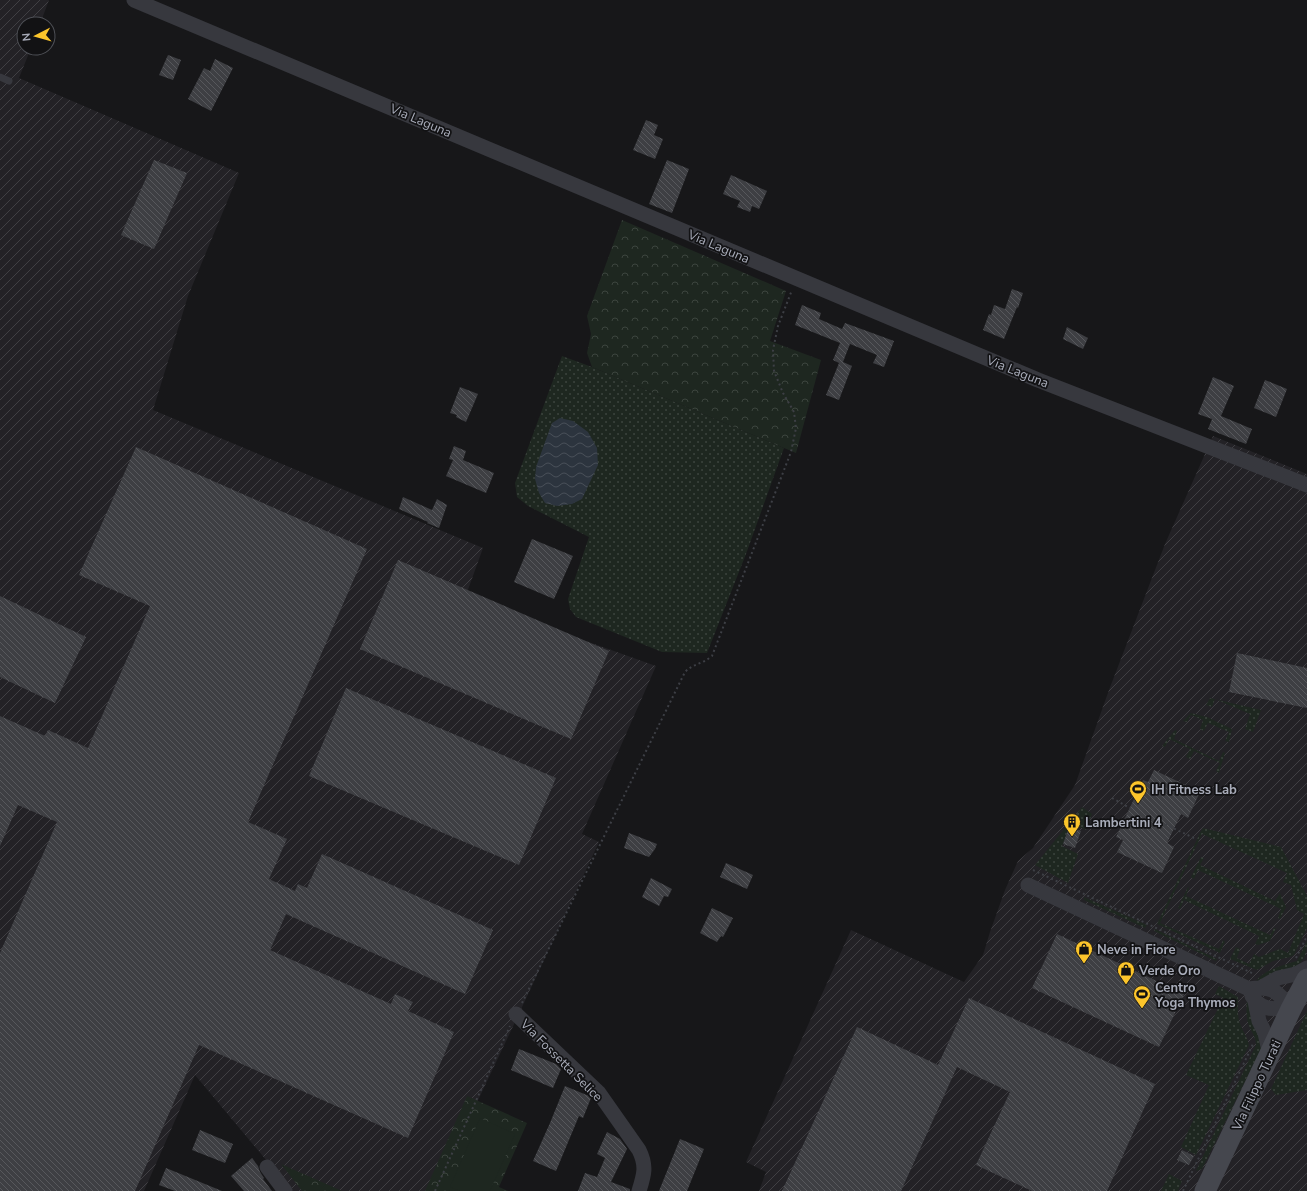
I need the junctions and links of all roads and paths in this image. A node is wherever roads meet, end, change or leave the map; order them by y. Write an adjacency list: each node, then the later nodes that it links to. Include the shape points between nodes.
1 (134, 0): 4 (street, Via Laguna)
2 (0, 77): 3 (lane)
3 (9, 81)
4 (796, 278): 5 (street, Via Laguna, via 1038,380); 17 (path, via 778,326 773,350 774,371 794,412 796,428 791,452 712,656 685,672)
5 (1307, 485)
6 (1112, 798): 7 (path)
7 (1130, 808)
8 (1156, 820): 9 (path)
9 (1194, 838)
10 (1033, 870): 15 (path, via 1257,975)
11 (1028, 885): 15 (street)
12 (1307, 936): 13 (path)
13 (1301, 964): 15 (street, via 1296,974 1278,978)
14 (1307, 980): 16 (main road, Via Filippo Turati)
15 (1256, 993): 16 (street, via 1273,990); 19 (street, via 1259,1021)
16 (1291, 1009): 19 (main road, Via Filippo Turati)
17 (516, 1014): 22 (path); 23 (street, Via Fossetta Selice, via 599,1093 639,1150 644,1160)
18 (1253, 1038): 24 (path, via 1254,1045)
19 (1270, 1055): 25 (main road, Via Filippo Turati)
20 (267, 1167): 21 (street)
21 (285, 1191)
22 (435, 1191)
23 (640, 1191)
24 (1183, 1191)
25 (1205, 1191)

